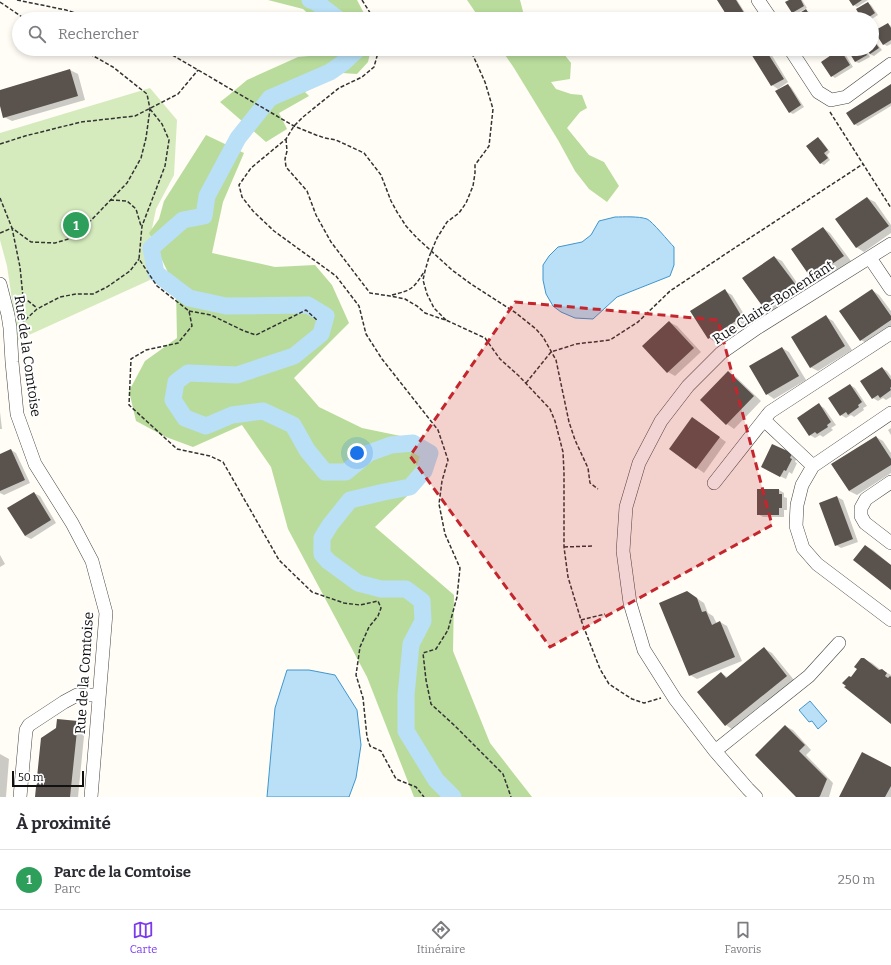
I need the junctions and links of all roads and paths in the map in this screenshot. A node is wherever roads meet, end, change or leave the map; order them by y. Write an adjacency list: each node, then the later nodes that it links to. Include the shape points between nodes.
1 (18, 0): 6 (path)
2 (362, 0): 7 (path)
3 (759, 0): 8 (street)
4 (0, 2): 5 (path)
5 (15, 12)
6 (72, 12)
7 (370, 12)
8 (767, 12)
9 (93, 56): 17 (path, via 113,67 147,94)
10 (174, 56): 15 (path)
11 (377, 56): 18 (path, via 374,67 362,77 339,88)
12 (473, 56): 29 (path, via 493,109 489,146 475,165 473,186 466,203 459,213 447,222)
13 (795, 56): 16 (street)
14 (891, 64): 16 (street, via 846,97)
15 (198, 70): 17 (path, via 178,94); 18 (path)
16 (824, 96): 21 (path, via 827,108)
17 (150, 109): 20 (path, via 135,116 81,122); 23 (path, via 141,158 127,183); 25 (path, via 162,124 169,140 165,166)
18 (294, 126): 19 (path); 29 (path, via 316,136 336,140 364,153 381,175 390,200 406,226)
19 (286, 139): 35 (path, via 286,167 308,191 316,215 331,242 370,293); 64 (path, via 252,168 239,185 242,197 274,231 336,276 359,306 366,334 382,359 438,430 448,460 439,504 445,534 460,568 457,597 448,630 436,649 424,653 427,686 431,704 503,774)
20 (0, 144)
21 (863, 164): 24 (path); 42 (path, via 670,291 638,322 610,340 576,344)
22 (0, 198): 26 (path)
23 (110, 200): 25 (path, via 127,202 136,209); 26 (path, via 75,237 55,243 31,242)
24 (891, 208)
25 (142, 226): 31 (path)
26 (12, 228): 27 (path); 36 (path)
27 (0, 232)
28 (891, 244): 30 (street, Rue Claire-Bonenfant)
29 (432, 251): 32 (path); 42 (path, via 477,288 526,321 543,338)
30 (870, 258): 34 (street); 58 (street, Rue Claire-Bonenfant, via 721,353 688,386 661,421 639,463 626,507 623,551 630,603 644,650)
31 (139, 259): 37 (path, via 130,271 93,294 60,297); 38 (path, via 157,286)
32 (425, 271): 35 (path, via 406,292); 40 (path, via 423,280 429,298 434,308)
33 (0, 284): 43 (street, Rue de la Comtoise, via 10,328)
34 (891, 289)
35 (390, 296): 40 (path, via 405,299 425,313)
36 (23, 297): 37 (path); 37 (path, via 19,326)
37 (37, 309)
38 (189, 310): 39 (path, via 211,315 256,335 306,310); 63 (path, via 192,326 178,343 146,350 131,359 129,405 177,449 210,456 223,462 279,560 312,592 344,604 360,605 378,601 381,608 360,647 356,675 363,698 367,737 370,746 381,751 396,779 416,787)
39 (318, 321)
40 (448, 321): 44 (path, via 485,338 500,358)
41 (891, 333): 46 (street, via 770,412)
42 (552, 352): 44 (path); 50 (path, via 575,440 588,468 590,483)
43 (6, 363): 59 (street, Rue de la Comtoise, via 17,414 35,464 72,523 92,561 106,613)
44 (526, 383): 53 (path, via 550,409 555,421 564,473)
45 (891, 413): 47 (street)
46 (764, 420): 47 (street); 49 (street)
47 (813, 466): 56 (street, via 802,485 797,505 796,526 803,548 817,564)
48 (891, 482): 51 (street, via 866,499 861,508 861,516 865,523)
49 (714, 483)
50 (598, 489)
51 (891, 543)
52 (592, 546): 53 (path)
53 (564, 548): 55 (path, via 568,577)
54 (604, 614): 55 (path)
55 (581, 620): 58 (path, via 600,669 609,684 632,699 644,703)
56 (891, 620)
57 (839, 643): 60 (street, via 809,676)
58 (672, 694): 60 (street, Rue Claire-Bonenfant)
59 (99, 696): 61 (street, via 77,695 29,725 26,730); 62 (street, Rue de la Comtoise)
60 (715, 751): 65 (street, Rue Claire-Bonenfant)
61 (20, 797)
62 (91, 797)
63 (424, 797)
64 (511, 797)
65 (756, 797)

